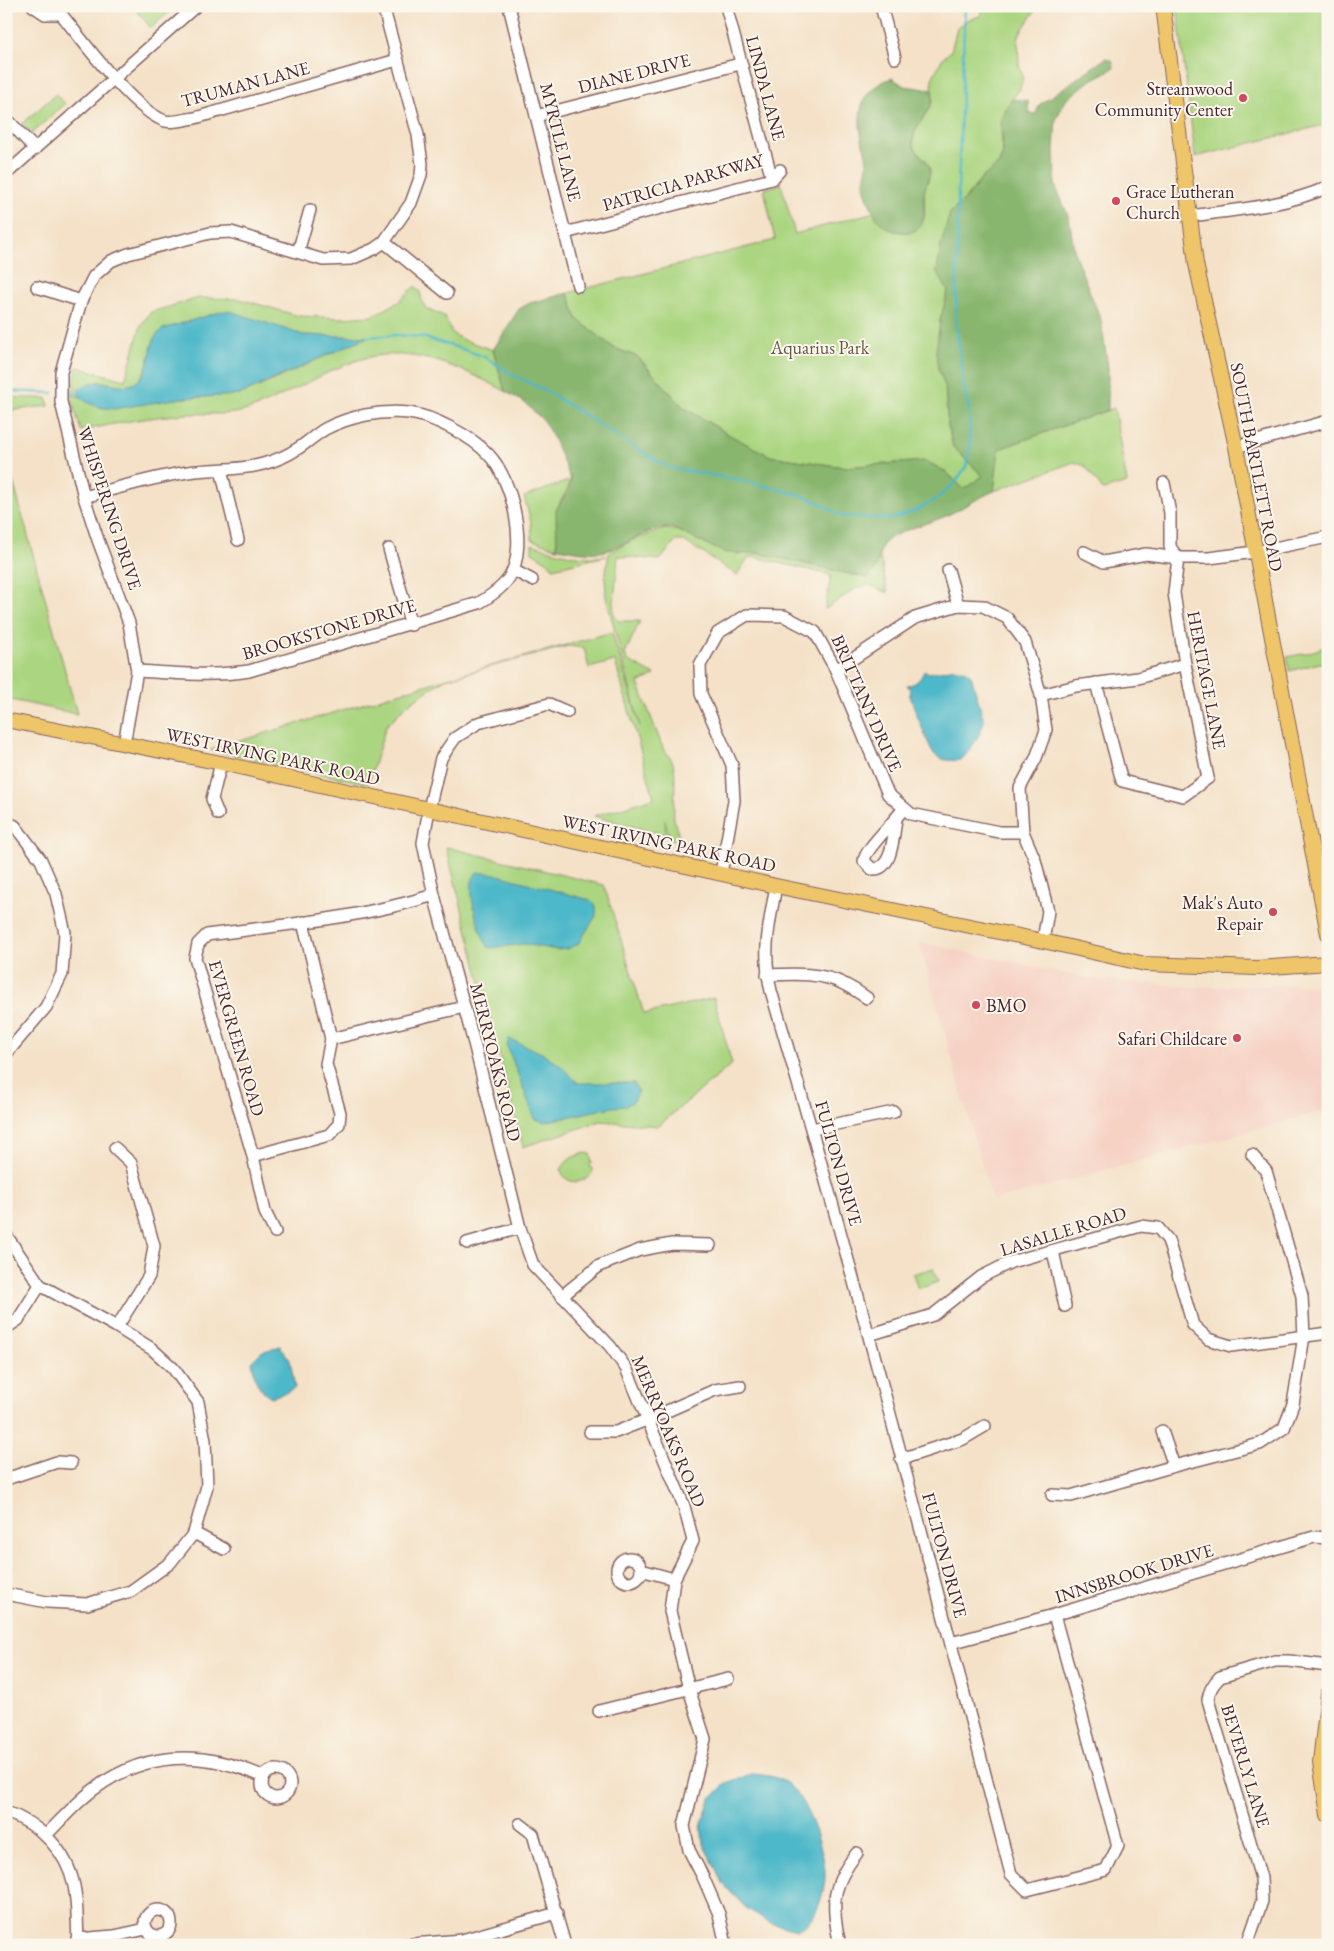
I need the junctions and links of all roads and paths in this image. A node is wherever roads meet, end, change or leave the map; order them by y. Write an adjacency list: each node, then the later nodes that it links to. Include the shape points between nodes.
1 (33, 6): 8 (street, via 45,14)
2 (196, 6): 12 (street)
3 (383, 6): 10 (street, WHISPERING DRIVE)
4 (509, 6): 13 (street, MYRTLE LANE)
5 (726, 6): 11 (street, LINDA LANE)
6 (881, 6): 9 (street)
7 (1163, 6): 20 (main road, SOUTH BARTLETT ROAD)
8 (60, 10): 12 (street, TRUMAN LANE)
9 (895, 58)
10 (397, 60): 12 (street, TRUMAN LANE, via 195,118 166,122 145,111); 22 (street, WHISPERING DRIVE, via 421,151 422,175 411,203)
11 (740, 64): 13 (street, DIANE DRIVE); 17 (street, LINDA LANE)
12 (114, 78): 15 (street)
13 (536, 116): 21 (street, MYRTLE LANE)
14 (6, 118): 15 (street)
15 (35, 149): 16 (street)
16 (6, 174)
17 (776, 175): 21 (street, PATRICIA PARKWAY)
18 (1328, 187): 20 (street, via 1313,194 1255,208)
19 (310, 210): 23 (street)
20 (1190, 216): 29 (main road, SOUTH BARTLETT ROAD, via 1196,264)
21 (566, 233): 24 (street, MYRTLE LANE)
22 (384, 242): 23 (street, WHISPERING DRIVE, via 351,259 323,260); 26 (street)
23 (298, 252): 27 (street, WHISPERING DRIVE, via 231,232 210,233 111,261 94,276)
24 (578, 286)
25 (37, 287): 27 (street)
26 (447, 293)
27 (81, 301): 32 (street, WHISPERING DRIVE, via 60,386 65,423)
28 (1328, 421): 29 (street)
29 (1236, 447): 37 (main road, SOUTH BARTLETT ROAD)
30 (221, 470): 32 (street, BROOKSTONE DRIVE, via 168,476); 34 (street); 39 (street, BROOKSTONE DRIVE, via 263,464 297,450 324,430 363,416 410,413 429,419 478,445 499,469 513,509 518,538)
31 (1164, 483): 38 (street, via 1170,513 1170,547)
32 (84, 497): 46 (street, WHISPERING DRIVE, via 129,623)
33 (1328, 537): 37 (street)
34 (238, 540)
35 (389, 549): 43 (street)
36 (1084, 552): 38 (street, via 1104,562 1146,554)
37 (1254, 552): 38 (street); 63 (main road, SOUTH BARTLETT ROAD)
38 (1178, 558): 44 (street, HERITAGE LANE, via 1174,593)
39 (512, 570): 41 (street); 43 (street, BROOKSTONE DRIVE, via 500,588 479,603)
40 (948, 570): 42 (street)
41 (532, 580)
42 (958, 605): 45 (street, via 915,618); 48 (street, via 983,606 1007,618 1026,642)
43 (411, 625): 46 (street, BROOKSTONE DRIVE, via 226,675)
44 (1185, 664): 47 (street, via 1138,678); 47 (street, HERITAGE LANE, via 1208,778 1183,796 1122,781)
45 (836, 670): 53 (street, BRITTANY DRIVE, via 888,794); 59 (street, BRITTANY DRIVE, via 815,632 784,616 747,615 723,629 708,648 700,665 701,694 732,765 734,800)
46 (137, 671): 51 (street, WHISPERING DRIVE)
47 (1096, 683): 48 (street)
48 (1041, 695): 58 (street, via 1046,730 1020,788)
49 (566, 712): 54 (street, MERRYOAKS ROAD, via 549,704 478,723 455,738 442,758)
50 (6, 720): 51 (main road, WEST IRVING PARK ROAD)
51 (124, 744): 52 (main road, WEST IRVING PARK ROAD)
52 (221, 763): 54 (main road, WEST IRVING PARK ROAD); 55 (street, via 212,799)
53 (904, 808): 56 (street); 58 (street, BRITTANY DRIVE, via 911,814 999,832)
54 (429, 809): 59 (main road, WEST IRVING PARK ROAD); 61 (street, MERRYOAKS ROAD, via 423,843)
55 (218, 814)
56 (896, 820)
57 (6, 822): 70 (street, via 15,826 41,860 56,894 65,933 62,974 46,1007)
58 (1023, 832): 64 (street, via 1035,860 1048,911)
59 (721, 873): 60 (main road, WEST IRVING PARK ROAD)
60 (776, 886): 64 (main road, WEST IRVING PARK ROAD); 66 (street, FULTON DRIVE, via 765,950)
61 (434, 895): 62 (street, EVERGREEN ROAD, via 401,906); 68 (street, MERRYOAKS ROAD)
62 (303, 922): 69 (street); 75 (street, EVERGREEN ROAD, via 207,935 198,944 195,958)
63 (1328, 934)
64 (1043, 941): 65 (main road, WEST IRVING PARK ROAD, via 1145,964 1257,968)
65 (1328, 964)
66 (767, 975): 67 (street, via 790,974 833,980); 72 (street, FULTON DRIVE)
67 (867, 998)
68 (464, 1008): 69 (street); 76 (street, MERRYOAKS ROAD)
69 (332, 1039): 75 (street, via 326,1064 340,1113 339,1124 330,1135)
70 (6, 1054)
71 (894, 1112): 72 (street)
72 (812, 1129): 88 (street, FULTON DRIVE)
73 (114, 1148): 85 (street, via 131,1163 154,1246 148,1276)
74 (1252, 1155): 89 (street, via 1266,1171 1272,1191 1302,1296)
75 (252, 1156): 77 (street, EVERGREEN ROAD, via 265,1212)
76 (520, 1228): 79 (street); 83 (street, MERRYOAKS ROAD, via 533,1265)
77 (275, 1232)
78 (6, 1234): 82 (street)
79 (467, 1243)
80 (710, 1244): 83 (street, via 672,1244 640,1250 599,1266)
81 (1053, 1251): 84 (street); 88 (street, LASALLE ROAD, via 1011,1262 981,1277 933,1315); 89 (street, LASALLE ROAD, via 1141,1226 1158,1228 1168,1240 1193,1325 1208,1339 1231,1346)
82 (40, 1285): 85 (street); 86 (street, via 18,1320)
83 (562, 1296): 91 (street, MERRYOAKS ROAD, via 610,1346 626,1368)
84 (1065, 1306)
85 (117, 1327): 100 (street, via 173,1368 198,1402 206,1441 207,1486)
86 (6, 1328)
87 (1328, 1333): 89 (street, LASALLE ROAD)
88 (869, 1335): 95 (street, FULTON DRIVE)
89 (1304, 1336): 97 (street, via 1293,1404 1284,1428 1260,1444)
90 (740, 1386): 91 (street, via 715,1390)
91 (649, 1419): 94 (street, via 616,1432); 104 (street, MERRYOAKS ROAD, via 684,1506 693,1541)
92 (985, 1426): 95 (street, via 963,1439)
93 (1162, 1431): 97 (street)
94 (590, 1432)
95 (901, 1459): 107 (street, FULTON DRIVE)
96 (71, 1463): 98 (street, via 57,1462)
97 (1174, 1466): 99 (street, via 1071,1496)
98 (6, 1479)
99 (1052, 1495)
100 (194, 1533): 102 (street); 105 (street, via 170,1563 131,1590 87,1604 47,1602)
101 (1328, 1538): 106 (street, INNSBROOK DRIVE, via 1314,1537)
102 (224, 1549)
103 (641, 1570): 104 (street)
104 (674, 1579): 110 (street, MERRYOAKS ROAD, via 670,1611)
105 (6, 1594)
106 (1054, 1615): 107 (street, INNSBROOK DRIVE); 107 (street, FULTON DRIVE, via 1118,1846 1106,1870 1027,1890 1011,1874)
107 (951, 1643)
108 (1328, 1666): 127 (street, BEVERLY LANE, via 1275,1661 1220,1677 1209,1692 1208,1700 1261,1878 1262,1900)
109 (728, 1679): 110 (street)
110 (689, 1689): 112 (street); 125 (street, MERRYOAKS ROAD, via 705,1739 684,1826 689,1850 719,1914)
111 (1328, 1694): 113 (main road)
112 (599, 1711)
113 (1327, 1712): 116 (main road, via 1320,1762)
114 (264, 1777): 118 (street, via 211,1759 151,1762 101,1784)
115 (6, 1812): 118 (street, via 27,1821)
116 (1328, 1815)
117 (520, 1824): 120 (street, via 533,1834)
118 (46, 1835): 122 (street, via 72,1876)
119 (857, 1853): 126 (street, via 842,1874 834,1900 834,1919)
120 (557, 1912): 123 (street, via 462,1940); 124 (street)
121 (146, 1929): 122 (street)
122 (77, 1942)
123 (400, 1945)
124 (565, 1945)
125 (726, 1945)
126 (840, 1945)
127 (1247, 1945)

